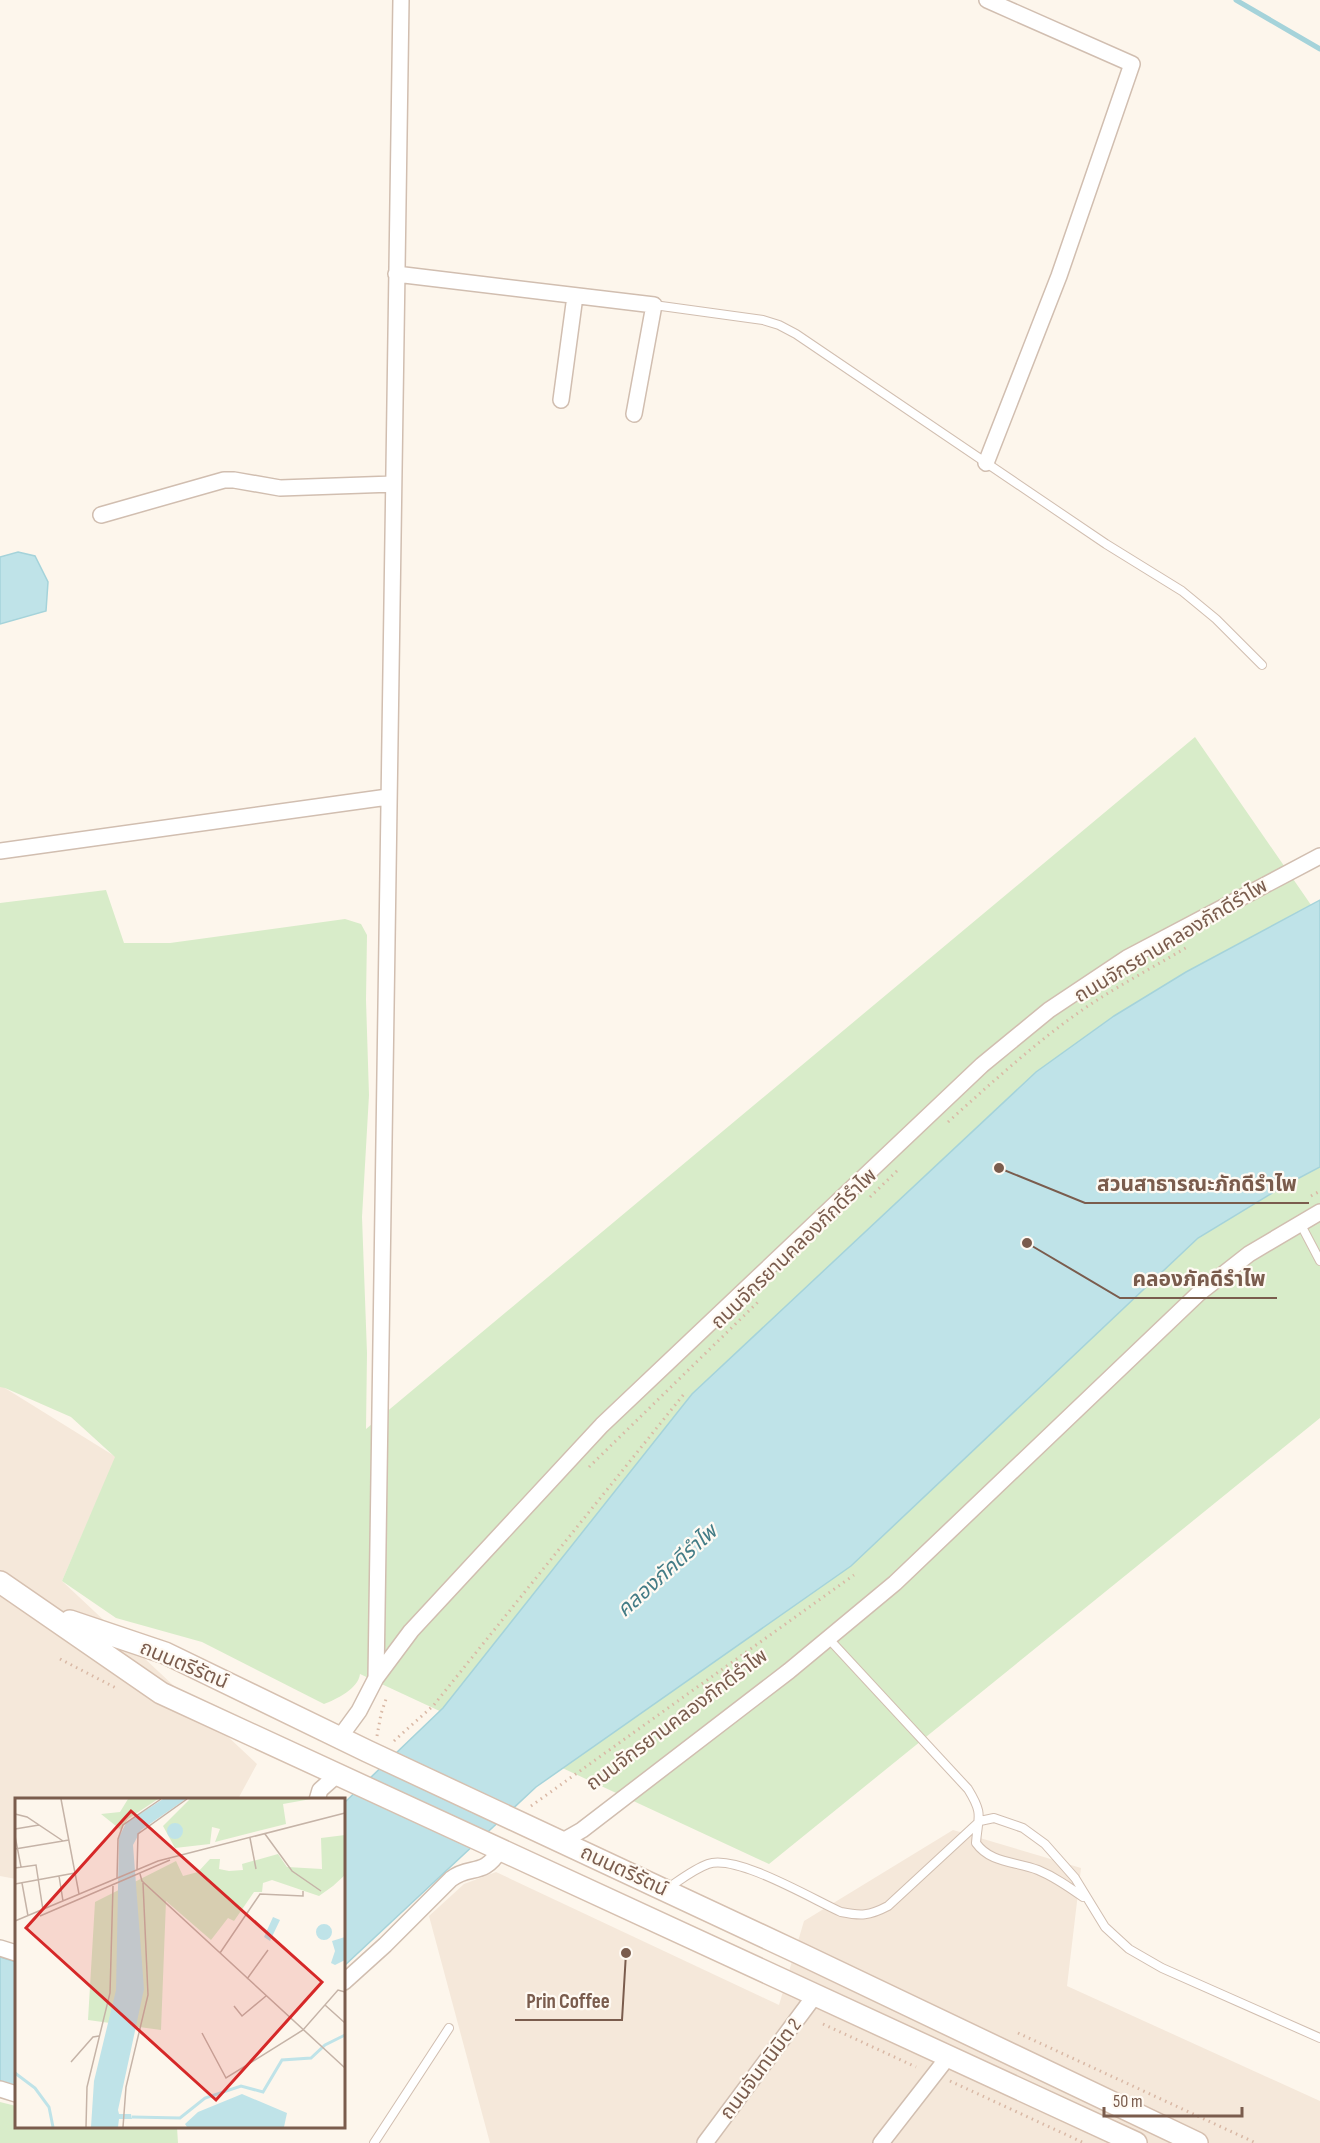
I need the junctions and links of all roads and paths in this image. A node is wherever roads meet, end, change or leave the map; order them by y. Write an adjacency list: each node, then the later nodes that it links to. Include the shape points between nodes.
1 (401, 0): 3 (street)
2 (987, 0): 8 (street, via 1132,64 1059,276)
3 (396, 274): 4 (street); 9 (street)
4 (576, 296): 5 (street); 6 (street)
5 (654, 305): 7 (street); 8 (lane, via 779,325)
6 (561, 400)
7 (634, 414)
8 (986, 463): 11 (lane, via 1182,591)
9 (393, 484): 10 (street, via 280,488 224,480); 12 (street)
10 (101, 515)
11 (1262, 665)
12 (388, 797): 13 (street); 31 (street)
13 (0, 851)
14 (1320, 856): 31 (street, via 1127,958 1049,1010 982,1065 602,1425 411,1631)
15 (1193, 944): 16 (path, ถนนจักรยานคลองภักดีรำไพ, via 1056,1030)
16 (948, 1122)
17 (902, 1167): 20 (path, ถนนจักรยานคลองภักดีรำไพ)
18 (1320, 1191): 19 (path)
19 (1304, 1200)
20 (862, 1204)
21 (1320, 1212): 22 (street)
22 (1300, 1224): 23 (lane); 30 (street, via 1249,1254 1198,1294 895,1583)
23 (1320, 1261)
24 (763, 1298): 26 (path, ถนนจักรยานคลองภักดีรำไพ)
25 (684, 1394): 35 (path, via 433,1706)
26 (589, 1467)
27 (854, 1575): 38 (path)
28 (0, 1582): 29 (main road, ถนนตรีรัตน์)
29 (46, 1613): 33 (main road, ถนนตรีรัตน์, via 165,1653); 36 (main road, ถนนตรีรัตน์, via 161,1693)
30 (828, 1638): 39 (lane, via 968,1789); 40 (street, via 582,1830)
31 (376, 1678): 33 (street)
32 (388, 1692): 34 (path)
33 (340, 1737): 34 (main road, ถนนตรีรัตน์)
34 (372, 1744): 38 (main road, ถนนตรีรัตน์)
35 (390, 1745)
36 (337, 1775): 37 (street, via 320,1790); 41 (main road, ถนนตรีรัตน์)
37 (318, 1798)
38 (531, 1817): 40 (main road, ถนนตรีรัตน์)
39 (980, 1821): 42 (lane, via 888,1906 872,1914 841,1912 746,1867 723,1862 708,1864); 43 (lane, via 994,1818 1015,1825 1045,1844 1075,1878); 43 (lane, via 976,1843 982,1851 992,1858 1017,1863 1062,1881)
40 (561, 1842): 42 (main road, ถนนตรีรัตน์)
41 (500, 1850): 46 (street, via 493,1862 458,1873); 47 (main road, ถนนตรีรัตน์)
42 (664, 1890): 63 (main road, ถนนตรีรัตน์)
43 (1087, 1900): 51 (lane, via 1105,1927 1129,1949 1162,1968)
44 (0, 1948): 45 (street)
45 (15, 1953)
46 (345, 1981)
47 (816, 1994): 52 (main road, ถนนตรีรัตน์); 60 (street, ถนนจันทนิมิต 2)
48 (823, 2024): 53 (path)
49 (449, 2028): 59 (lane)
50 (1018, 2033): 64 (path)
51 (1320, 2038)
52 (948, 2057): 57 (main road, ถนนตรีรัตน์); 61 (street)
53 (916, 2067)
54 (949, 2081): 58 (path)
55 (0, 2089): 56 (street)
56 (15, 2094)
57 (1105, 2137): 62 (main road, ถนนตรีรัตน์)
58 (1082, 2142)
59 (374, 2143)
60 (705, 2143)
61 (881, 2143)
62 (1136, 2143)
63 (1197, 2143)
64 (1256, 2143)

